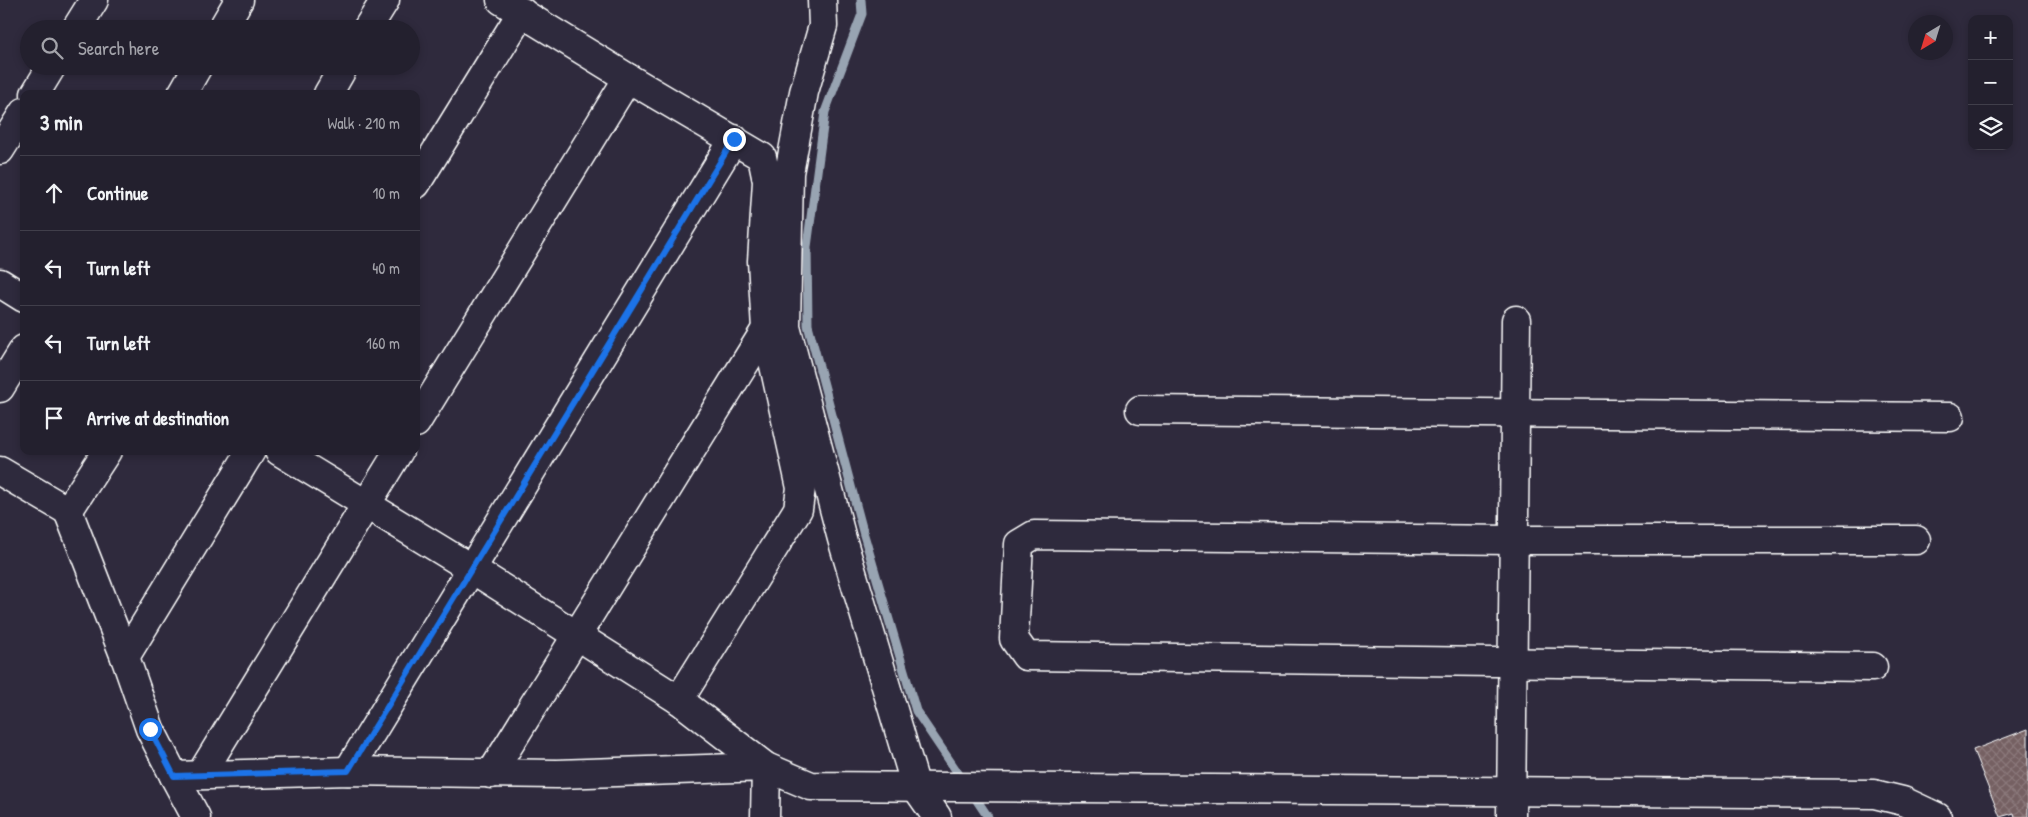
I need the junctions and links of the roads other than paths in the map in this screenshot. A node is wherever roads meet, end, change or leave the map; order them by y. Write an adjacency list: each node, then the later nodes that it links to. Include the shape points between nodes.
1 (94, 0): 6 (street)
2 (239, 0): 7 (street)
3 (385, 0): 8 (street)
4 (822, 0): 50 (street, via 823,26 804,92 789,173 786,327 842,539)
5 (512, 6): 12 (street); 19 (street)
6 (82, 20)
7 (227, 20)
8 (373, 20)
9 (47, 75): 13 (street)
10 (193, 75): 14 (street)
11 (339, 75): 15 (street)
12 (628, 78): 17 (street); 28 (street)
13 (37, 90)
14 (184, 90)
15 (330, 90)
16 (20, 118): 18 (street)
17 (734, 139): 23 (street, via 762,157 767,181 762,261); 39 (street)
18 (0, 150)
19 (420, 177)
20 (0, 283): 21 (street)
21 (20, 296)
22 (1516, 320): 27 (street)
23 (766, 329): 40 (street); 44 (street, via 801,488 798,509)
24 (20, 356): 25 (street)
25 (0, 388)
26 (1140, 410): 27 (street)
27 (1515, 414): 29 (street); 37 (street)
28 (420, 416)
29 (1950, 417)
30 (103, 455): 36 (street)
31 (250, 455): 41 (street)
32 (285, 455): 35 (street)
33 (397, 455): 35 (street)
34 (0, 471): 36 (street)
35 (366, 505): 39 (street); 47 (street)
36 (68, 511): 41 (street)
37 (1514, 540): 38 (street); 42 (street); 42 (street, via 1034,535 1019,544 1014,639 1026,656)
38 (1916, 540)
39 (472, 569): 40 (street); 46 (street)
40 (576, 635): 44 (street); 48 (street)
41 (125, 657): 49 (street, via 150,729)
42 (1513, 662): 43 (street); 51 (street)
43 (1873, 667)
44 (678, 700): 45 (street)
45 (766, 767): 48 (street); 50 (street, via 811,786); 53 (street)
46 (348, 771): 47 (street); 48 (street)
47 (201, 774): 49 (street)
48 (490, 774)
49 (174, 776): 52 (street)
50 (927, 787): 51 (street); 54 (street)
51 (1511, 804): 55 (street, via 1874,794 1903,800)
52 (196, 817)
53 (765, 817)
54 (937, 817)
55 (1937, 817)

